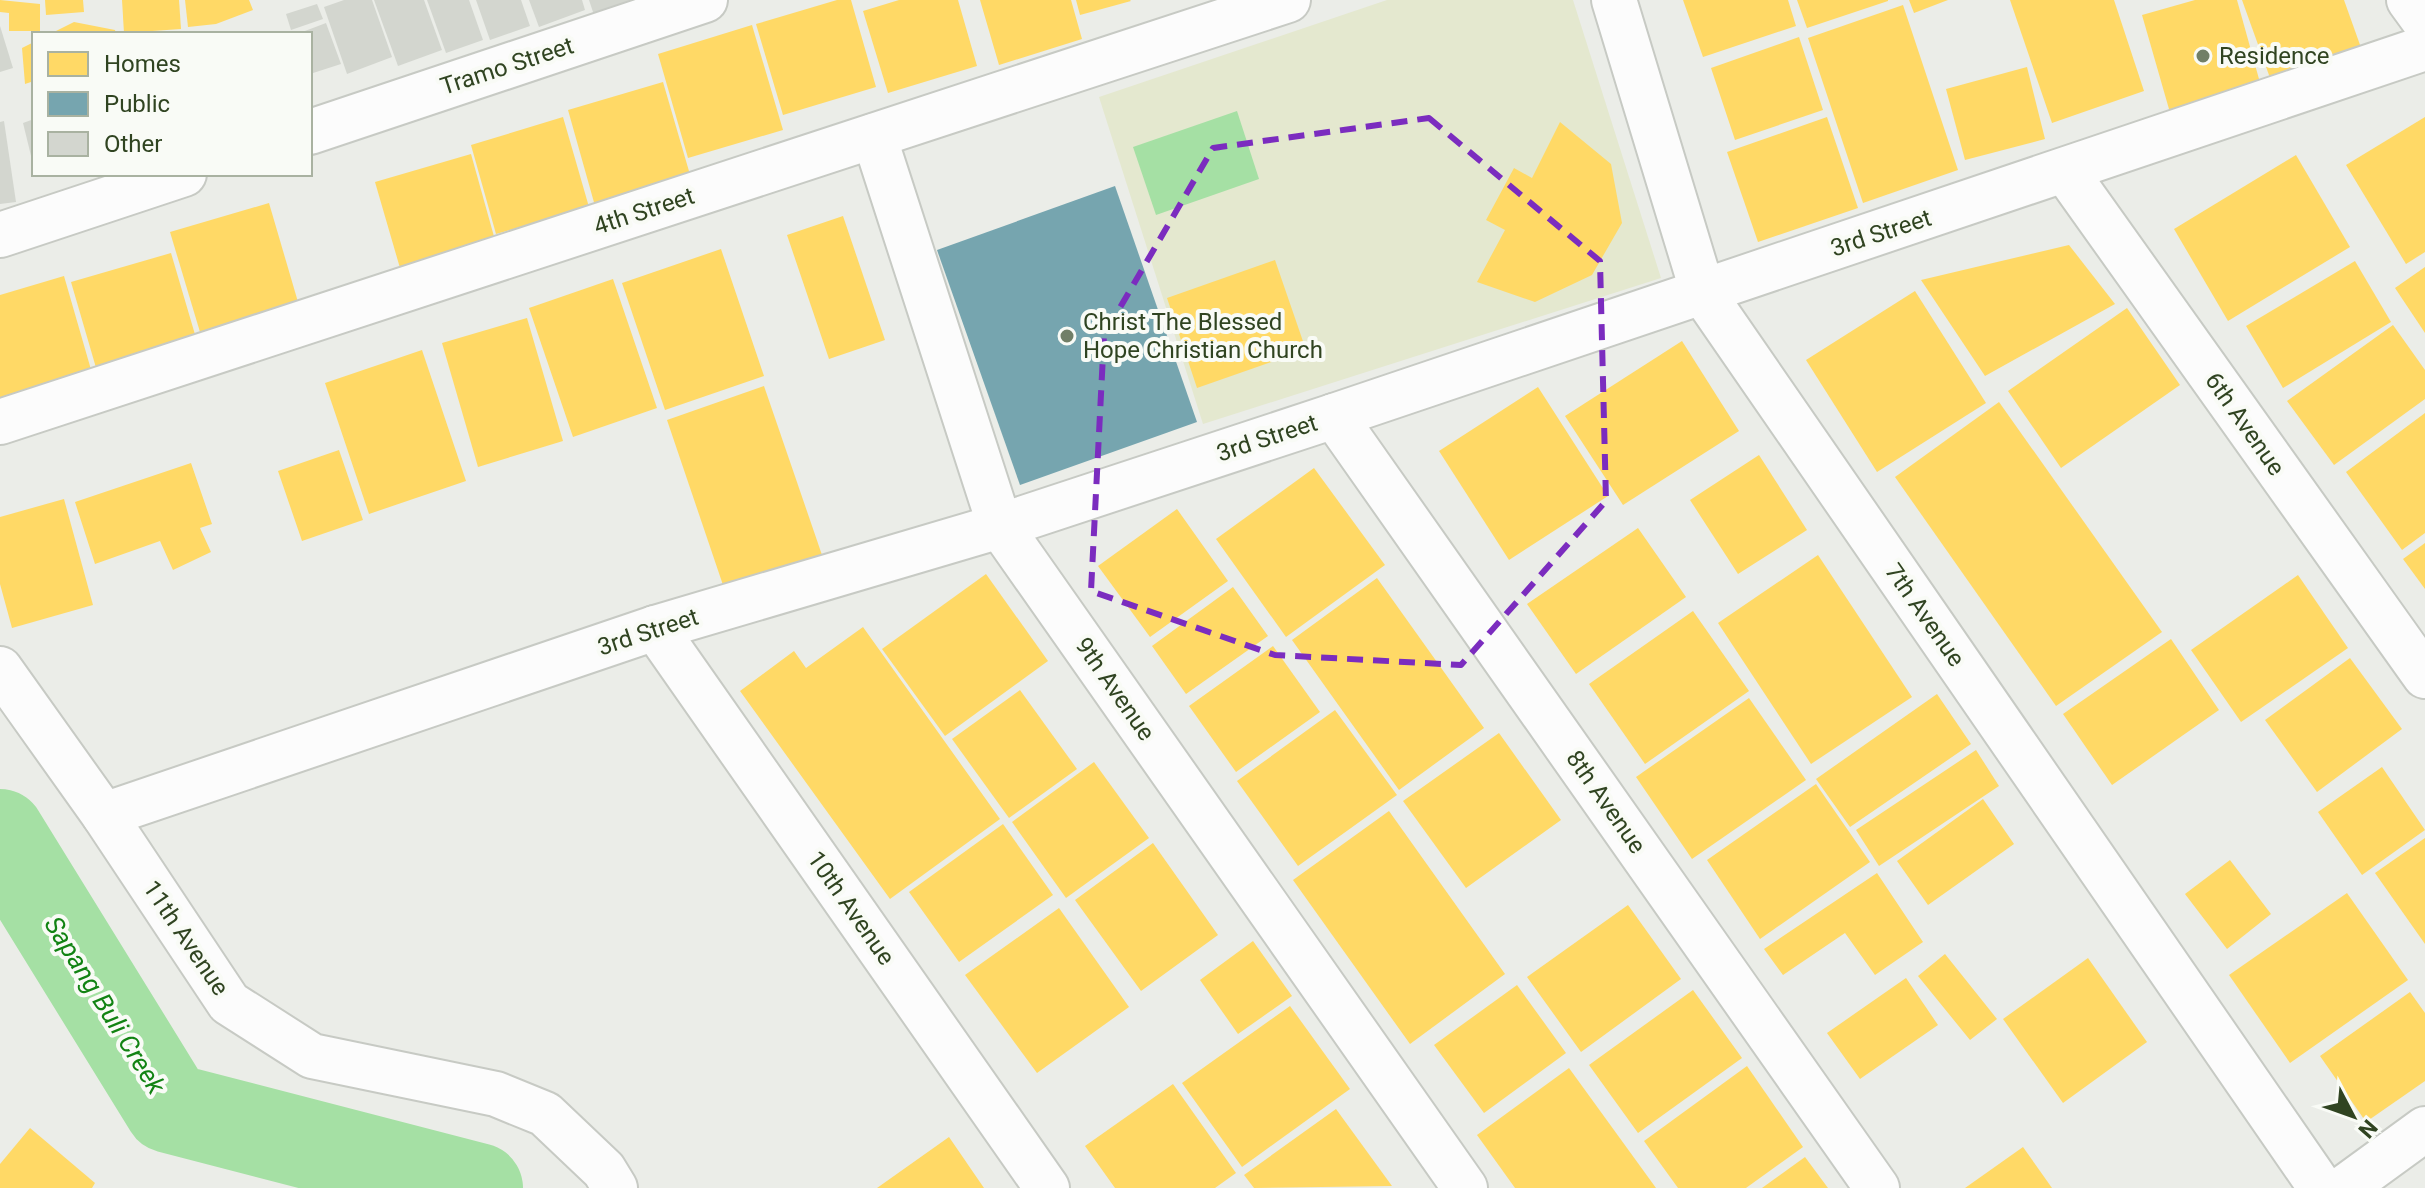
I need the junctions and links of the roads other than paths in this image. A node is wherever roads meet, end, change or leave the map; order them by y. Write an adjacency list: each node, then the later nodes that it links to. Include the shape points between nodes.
1 (705, 0): 7 (street, Tramo Street)
2 (1288, 0): 8 (street, 4th Street)
3 (1614, 0): 12 (street, 7th Avenue)
4 (2409, 0): 5 (street)
5 (2425, 22)
6 (2425, 48): 9 (street, 3rd Street)
7 (312, 131)
8 (874, 136): 14 (street, 4th Street); 15 (street, 9th Avenue)
9 (2066, 172): 12 (street, 3rd Street); 18 (street, 6th Avenue)
10 (178, 176): 11 (street)
11 (0, 235)
12 (1703, 293): 13 (street, 3rd Street); 25 (street, 7th Avenue)
13 (1334, 416): 15 (street, 3rd Street); 24 (street, 8th Avenue)
14 (0, 422)
15 (1000, 526): 16 (street, 3rd Street); 23 (street, 9th Avenue)
16 (655, 628): 19 (street, 3rd Street); 22 (street, 10th Avenue)
17 (0, 669): 19 (street, 11th Avenue)
18 (2425, 676)
19 (104, 815): 21 (street, 11th Avenue, via 229,1003 312,1056 496,1094 545,1114 604,1170)
20 (2425, 1129): 26 (street)
21 (615, 1188)
22 (1047, 1188)
23 (1465, 1188)
24 (1877, 1188)
25 (2321, 1188)
26 (2344, 1188)

